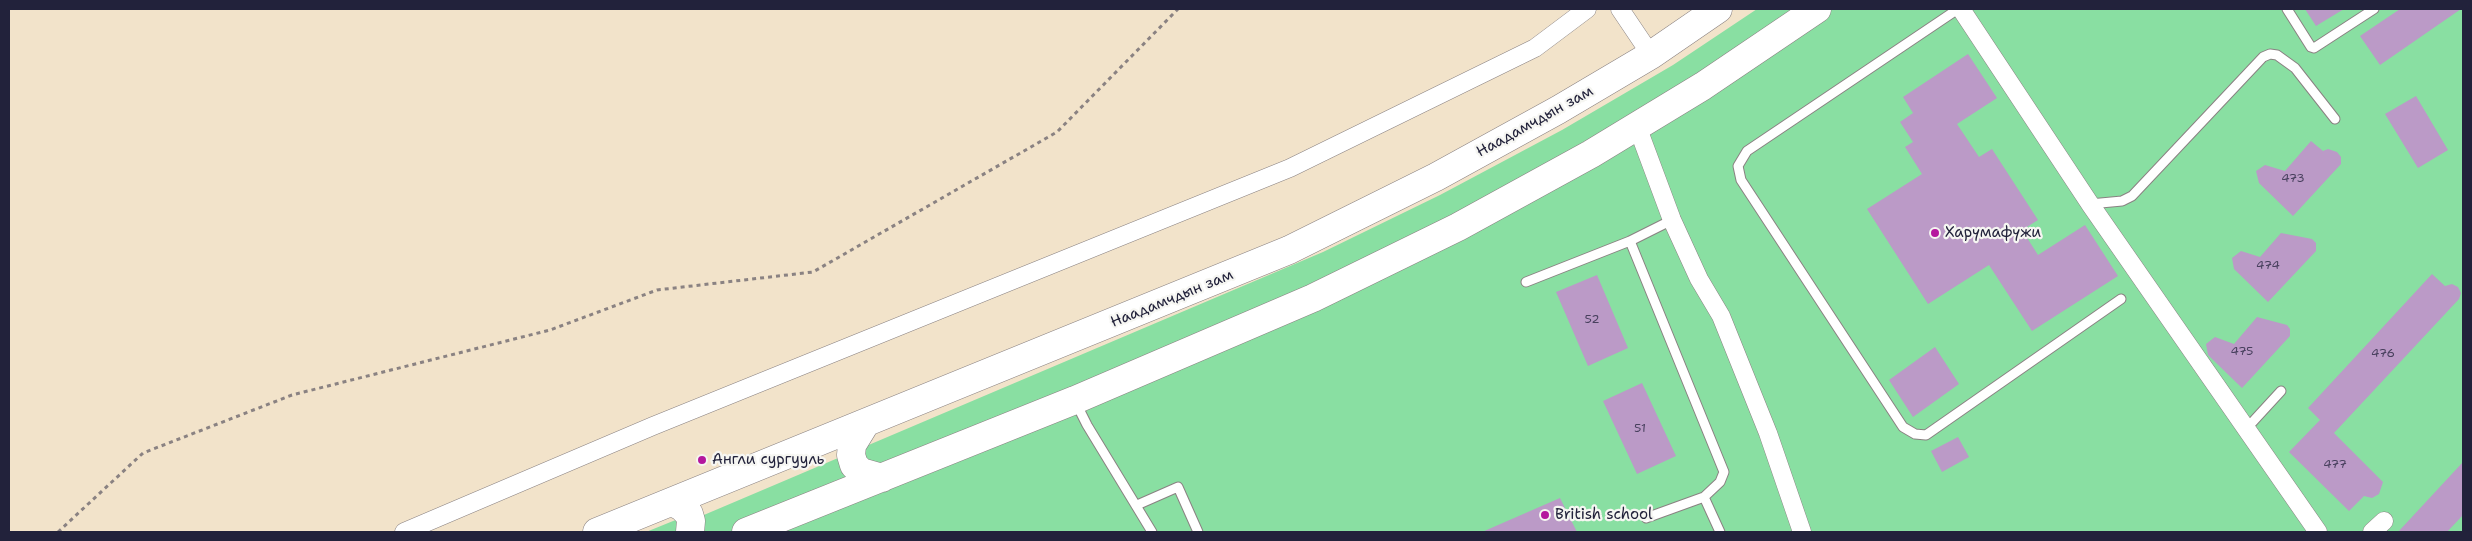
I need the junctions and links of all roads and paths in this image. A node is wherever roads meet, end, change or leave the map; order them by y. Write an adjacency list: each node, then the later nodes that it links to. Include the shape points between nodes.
1 (1178, 9): 26 (path, via 1057,132 812,272 657,290 550,330 292,395 143,452)
2 (1587, 9): 27 (street, via 1535,48 1290,168 653,426)
3 (1620, 9): 9 (street)
4 (1718, 9): 9 (highway, Наадамчдын зам)
5 (1817, 9): 11 (highway)
6 (1960, 9): 12 (street); 16 (lane, via 1747,151 1738,166 1741,180 1903,427 1915,434 1926,435)
7 (2287, 9): 8 (lane, via 2314,48)
8 (2374, 9)
9 (1651, 55): 19 (highway, Наадамчдын зам, via 1436,177 1289,250)
10 (2335, 119): 12 (lane, via 2295,68 2277,55 2270,54 2263,57 2132,196 2122,201)
11 (1637, 126): 13 (street); 18 (highway, via 1458,226 1313,298)
12 (2090, 204): 20 (street)
13 (1672, 220): 14 (lane); 34 (street, via 1721,316 1768,433)
14 (1630, 241): 15 (lane); 22 (lane, via 1724,472 1720,482)
15 (1526, 282)
16 (2121, 299)
17 (2281, 391): 20 (lane)
18 (1074, 400): 21 (highway); 24 (lane)
19 (865, 424): 21 (highway, via 856,436 851,455 854,466 861,472); 23 (highway, Наадамчдын зам)
20 (2247, 428): 35 (street)
21 (882, 478): 30 (highway)
22 (1704, 497): 25 (lane); 33 (lane)
23 (672, 502): 28 (highway, Наадамчдын зам); 29 (highway, via 689,514)
24 (1137, 505): 31 (lane); 32 (lane, via 1178,487)
25 (1646, 518)
26 (58, 532)
27 (404, 532)
28 (597, 532)
29 (690, 532)
30 (746, 532)
31 (1152, 532)
32 (1198, 532)
33 (1720, 532)
34 (1802, 532)
35 (2318, 532)

